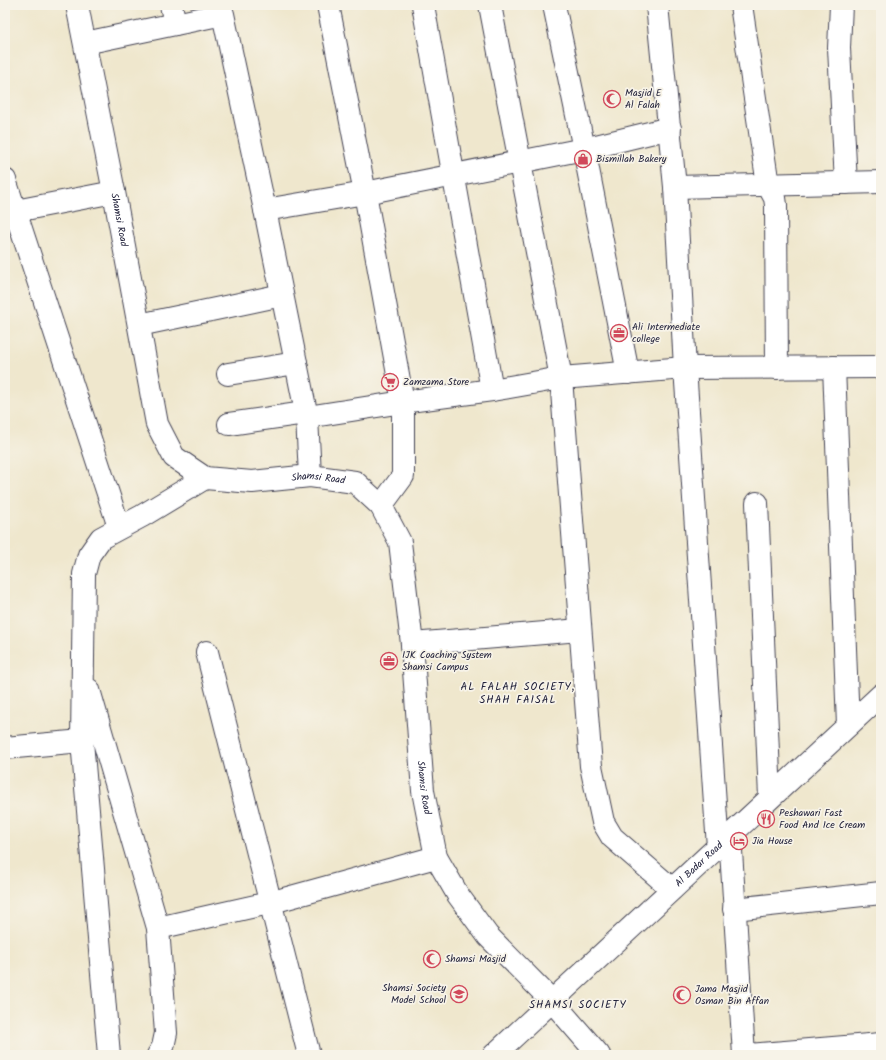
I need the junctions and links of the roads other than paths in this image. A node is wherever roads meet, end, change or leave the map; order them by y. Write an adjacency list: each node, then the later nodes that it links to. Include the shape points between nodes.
1 (77, 5): 11 (street, Shamsi Road)
2 (328, 5): 22 (street)
3 (423, 5): 15 (street)
4 (490, 5): 14 (street)
5 (554, 5): 13 (street)
6 (657, 5): 12 (street)
7 (741, 5): 19 (street)
8 (841, 5): 18 (street, via 839,48)
9 (222, 10): 10 (street); 23 (street)
10 (173, 14): 11 (street)
11 (85, 43): 21 (street, Shamsi Road)
12 (670, 128): 13 (street); 20 (street)
13 (584, 149): 14 (street); 33 (street)
14 (520, 162): 15 (street); 34 (street)
15 (454, 175): 22 (street); 35 (street)
16 (5, 180): 24 (street)
17 (881, 182): 18 (street)
18 (846, 183): 19 (street)
19 (768, 185): 20 (street); 31 (street, via 776,205)
20 (675, 186): 30 (street)
21 (114, 192): 24 (street); 26 (street, Shamsi Road)
22 (365, 193): 23 (street); 36 (street)
23 (265, 210): 25 (street)
24 (10, 212): 43 (street)
25 (282, 295): 26 (street); 27 (street)
26 (139, 325): 40 (street, Shamsi Road, via 157,424 174,457)
27 (296, 363): 32 (street); 37 (street)
28 (834, 367): 29 (street); 31 (street); 49 (street)
29 (881, 367)
30 (685, 368): 31 (street); 33 (street); 53 (street)
31 (777, 368)
32 (228, 374)
33 (628, 374): 34 (street)
34 (561, 378): 35 (street); 44 (street)
35 (492, 390): 36 (street)
36 (403, 402): 37 (street); 42 (street, via 403,476)
37 (306, 415): 38 (street); 39 (street)
38 (229, 424)
39 (310, 476): 40 (street, Shamsi Road, via 252,482); 42 (street, Shamsi Road, via 355,482)
40 (205, 478): 43 (street)
41 (757, 504): 52 (street)
42 (381, 506): 45 (street, Shamsi Road, via 400,542)
43 (119, 527): 47 (street, via 101,538 89,555 84,574)
44 (580, 630): 45 (street); 55 (street, via 591,766 603,822 612,837)
45 (412, 644): 54 (street, Shamsi Road, via 423,791)
46 (207, 652): 57 (street)
47 (83, 668): 50 (street); 59 (street)
48 (881, 695): 49 (street, Al Badar Road)
49 (848, 725): 52 (street, Al Badar Road)
50 (82, 741): 51 (street); 63 (street)
51 (5, 748)
52 (770, 797): 53 (street, Al Badar Road)
53 (724, 841): 55 (street, Al Badar Road); 58 (street)
54 (436, 857): 57 (street); 60 (street, Shamsi Road, via 458,895 488,936)
55 (672, 889): 60 (street, Al Badar Road)
56 (881, 893): 58 (street)
57 (270, 903): 59 (street); 65 (street)
58 (734, 909): 67 (street)
59 (158, 928): 64 (street, via 166,1033)
60 (552, 1002): 62 (street, Al Badar Road); 66 (street, Shamsi Road)
61 (881, 1044): 68 (street)
62 (502, 1051)
63 (109, 1055)
64 (158, 1055)
65 (308, 1055)
66 (599, 1055)
67 (744, 1055)
68 (749, 1055)

